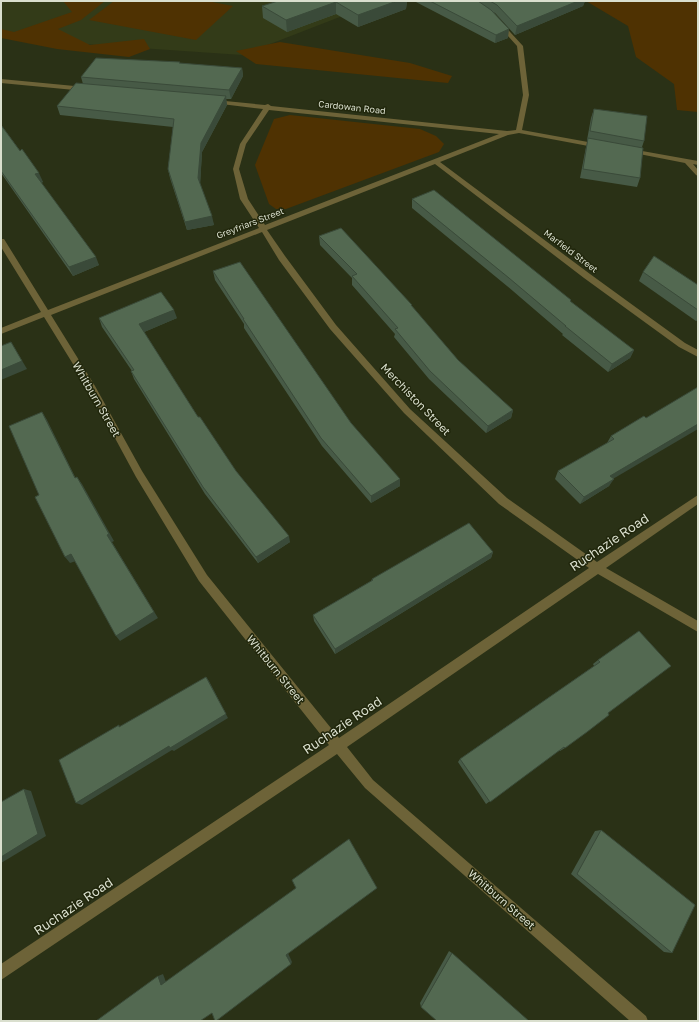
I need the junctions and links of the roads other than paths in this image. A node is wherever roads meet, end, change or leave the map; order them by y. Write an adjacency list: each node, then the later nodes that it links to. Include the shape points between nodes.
1 (493, 16): 6 (street, via 520,46 526,95)
2 (1, 81): 3 (street)
3 (95, 90)
4 (205, 101): 5 (street, Cardowan Road)
5 (268, 106): 7 (street, Cardowan Road); 14 (street, Merchiston Street, via 243,144 236,169 244,199)
6 (519, 132): 7 (street, Cardowan Road); 8 (street, Cardowan Road)
7 (507, 133): 10 (street, Greyfriars Street)
8 (603, 146)
9 (626, 150): 11 (street)
10 (435, 161): 14 (street, Greyfriars Street); 18 (street, Marfield Street, via 587,276)
11 (687, 161): 12 (street); 13 (street)
12 (698, 163)
13 (698, 174)
14 (262, 229): 16 (street, Greyfriars Street); 20 (street, Merchiston Street, via 333,327 407,411 503,502)
15 (1, 241): 16 (street, Whitburn Street)
16 (46, 313): 17 (street, Greyfriars Street); 22 (street, Whitburn Street, via 92,388 138,474 203,578)
17 (1, 331)
18 (698, 354)
19 (698, 499): 20 (street, Ruchazie Road)
20 (597, 568): 21 (street, Merchiston Street); 22 (street, Ruchazie Road)
21 (698, 626)
22 (338, 746): 23 (street, Ruchazie Road); 24 (street, Whitburn Street, via 369,784)
23 (1, 973)
24 (641, 1021)

